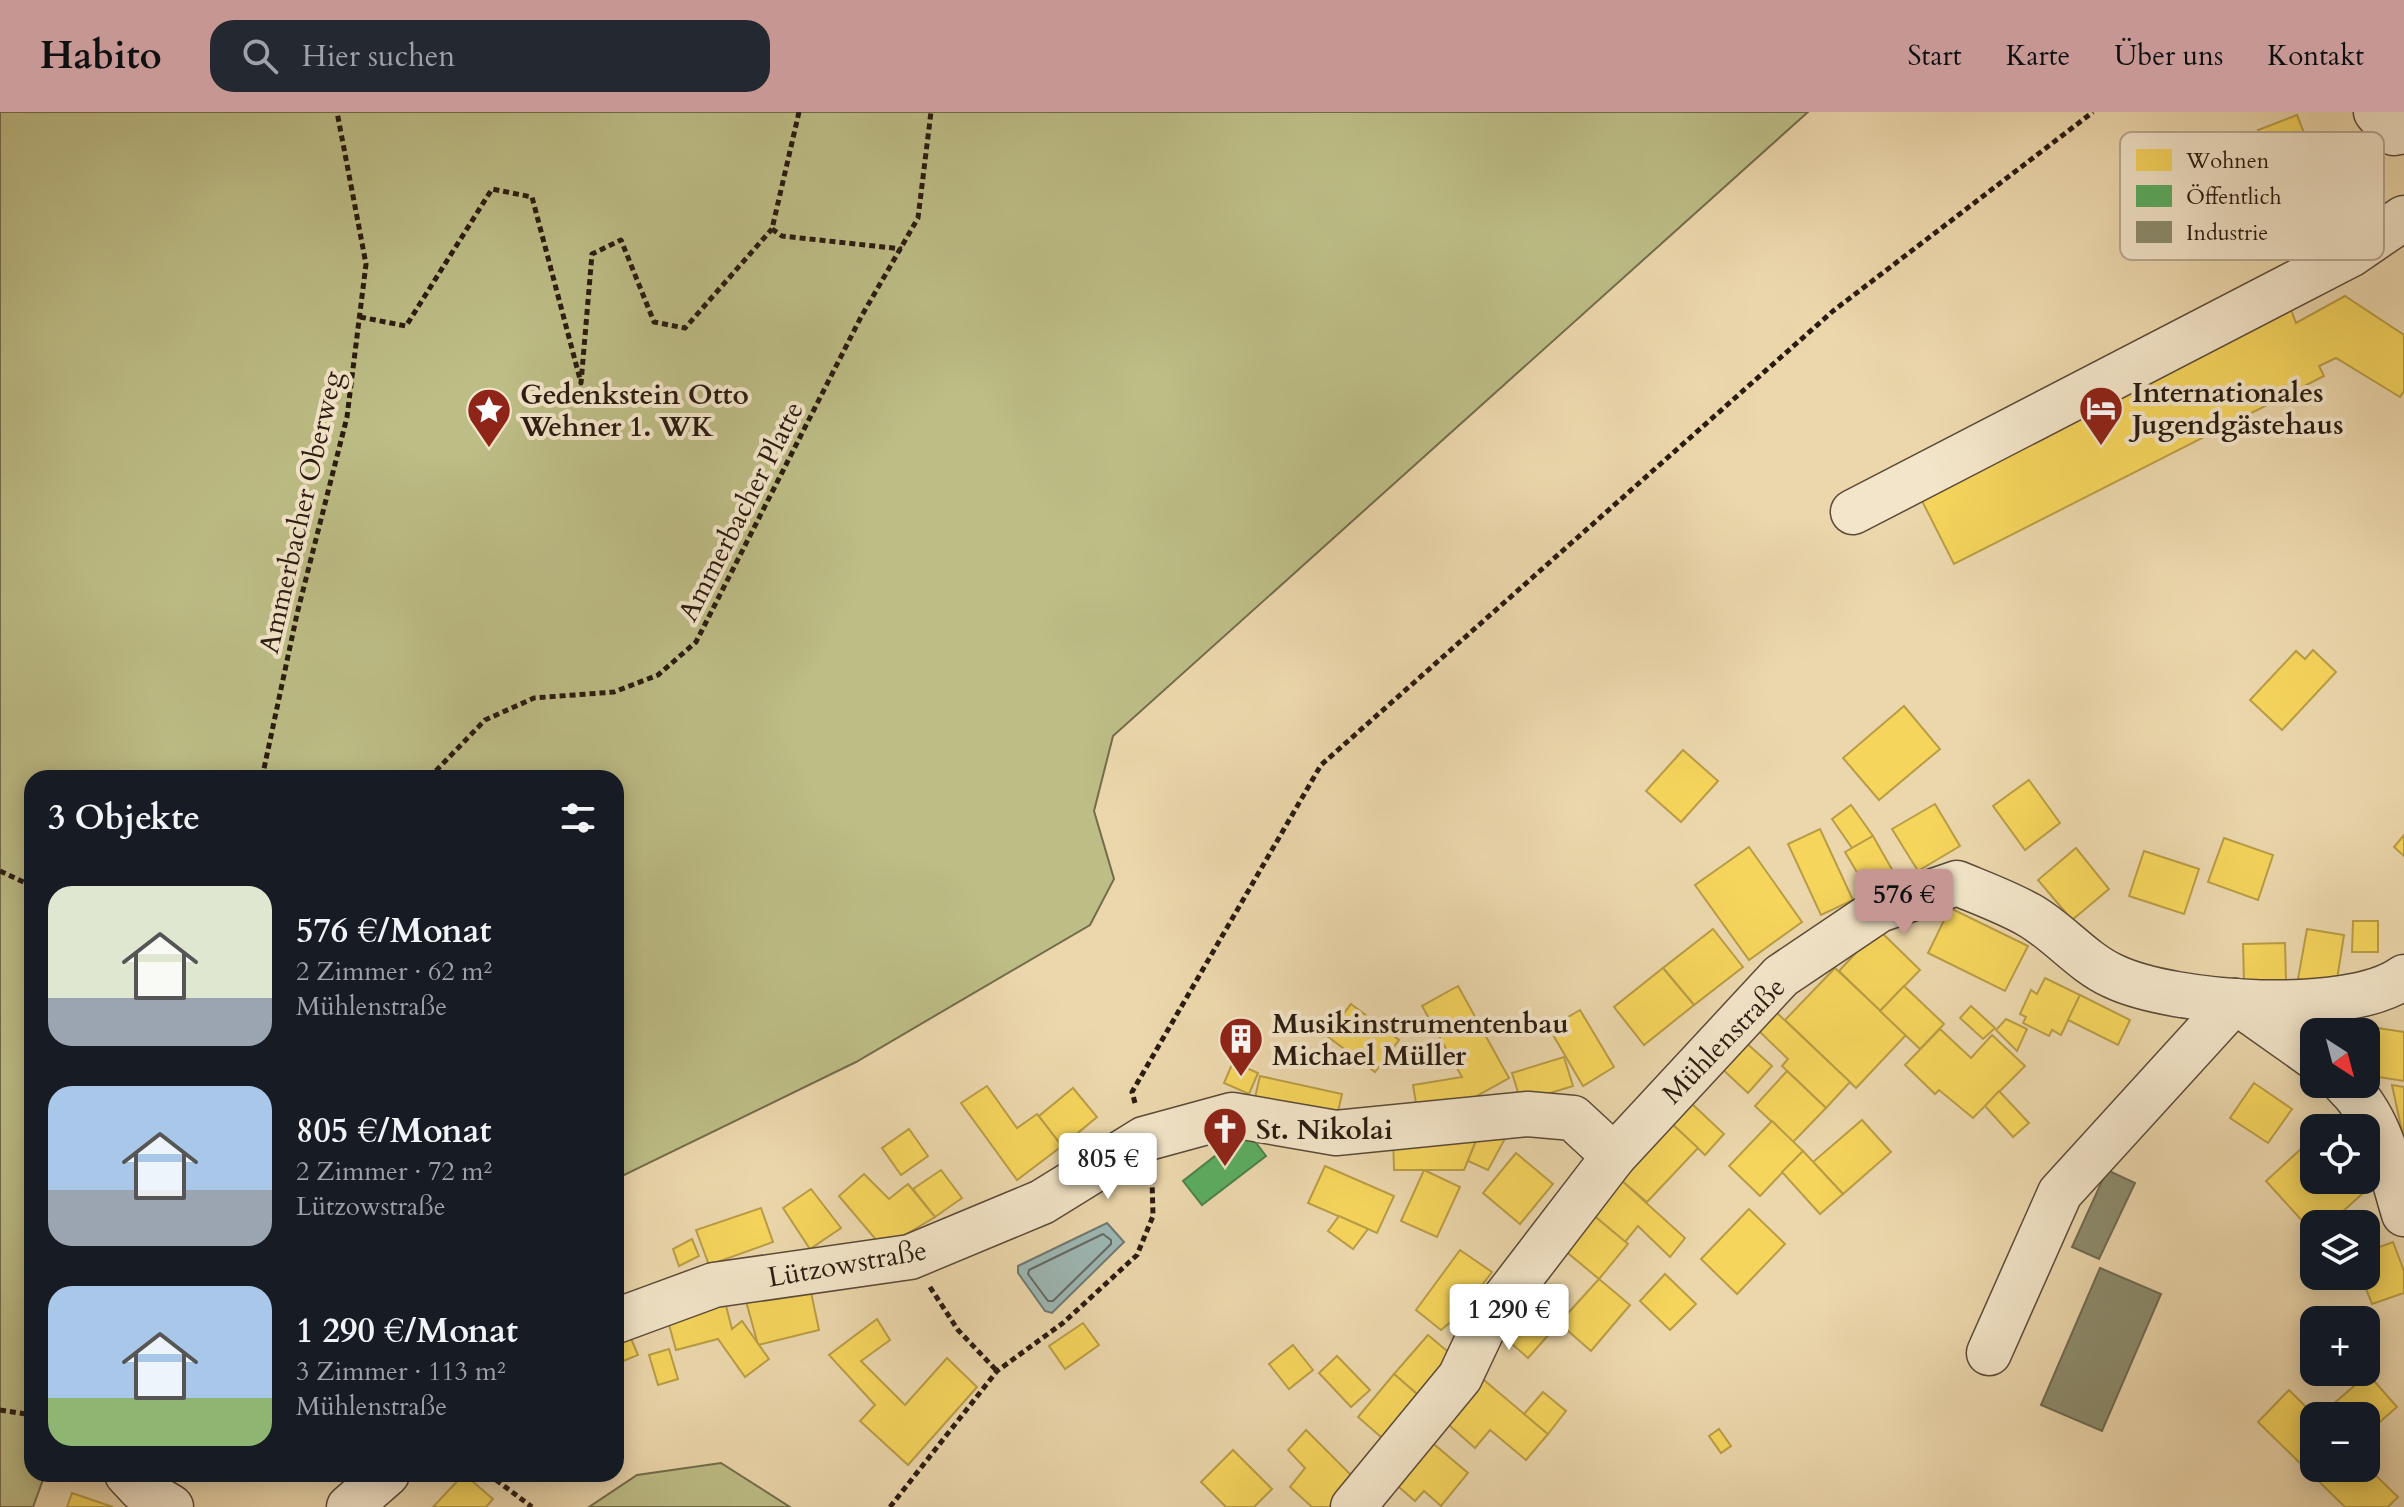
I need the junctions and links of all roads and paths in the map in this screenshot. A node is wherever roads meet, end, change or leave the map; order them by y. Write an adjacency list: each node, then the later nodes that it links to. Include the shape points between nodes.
1 (337, 112): 12 (path, Ammerbacher Oberweg, via 366,264)
2 (799, 112): 8 (path)
3 (931, 112): 10 (path, Ammerbacher Platte, via 918,218)
4 (2093, 112): 23 (path, via 1833,311 1321,765 1132,1092)
5 (2376, 112): 6 (street, via 2394,133)
6 (2404, 131)
7 (2404, 218): 9 (street)
8 (772, 229): 10 (path, via 782,236); 12 (path, via 685,328 654,322 621,240 592,254 581,383 532,197 492,189 406,326)
9 (2384, 232)
10 (903, 249): 15 (path, Ammerbacher Platte, via 861,317 696,642 658,675 614,692 534,698 485,720)
11 (2340, 260): 13 (street)
12 (360, 317): 14 (path, Ammerbacher Oberweg, via 347,417)
13 (1853, 512)
14 (264, 770)
15 (437, 770)
16 (0, 871): 17 (path)
17 (24, 882)
18 (2404, 977): 20 (street, Mühlenstraße)
19 (2235, 1001): 20 (street, Mühlenstraße); 21 (street); 24 (street, Mühlenstraße, via 2177,997 2112,976 2030,916 1957,883 1879,910 1781,976); 28 (street, via 2060,1193)
20 (2328, 1016)
21 (2300, 1047)
22 (2360, 1098): 25 (street, via 2378,1131)
23 (1144, 1139): 24 (street, Lützowstraße, via 1232,1115 1336,1133 1528,1114 1573,1118); 26 (street, Lützowstraße, via 1042,1202); 29 (path, via 1152,1163 1153,1216 1137,1255 1063,1323)
24 (1614, 1156): 39 (street, Mühlenstraße, via 1485,1324 1460,1377)
25 (2404, 1214)
26 (910, 1257): 27 (street, Lützowstraße, via 714,1285); 29 (path, via 958,1330)
27 (624, 1318)
28 (1989, 1353)
29 (997, 1371): 38 (path)
30 (0, 1410): 31 (path)
31 (24, 1414)
32 (134, 1482): 35 (street)
33 (378, 1482): 36 (street)
34 (499, 1482): 37 (path)
35 (171, 1507)
36 (349, 1507)
37 (532, 1507)
38 (890, 1507)
39 (1353, 1507)

